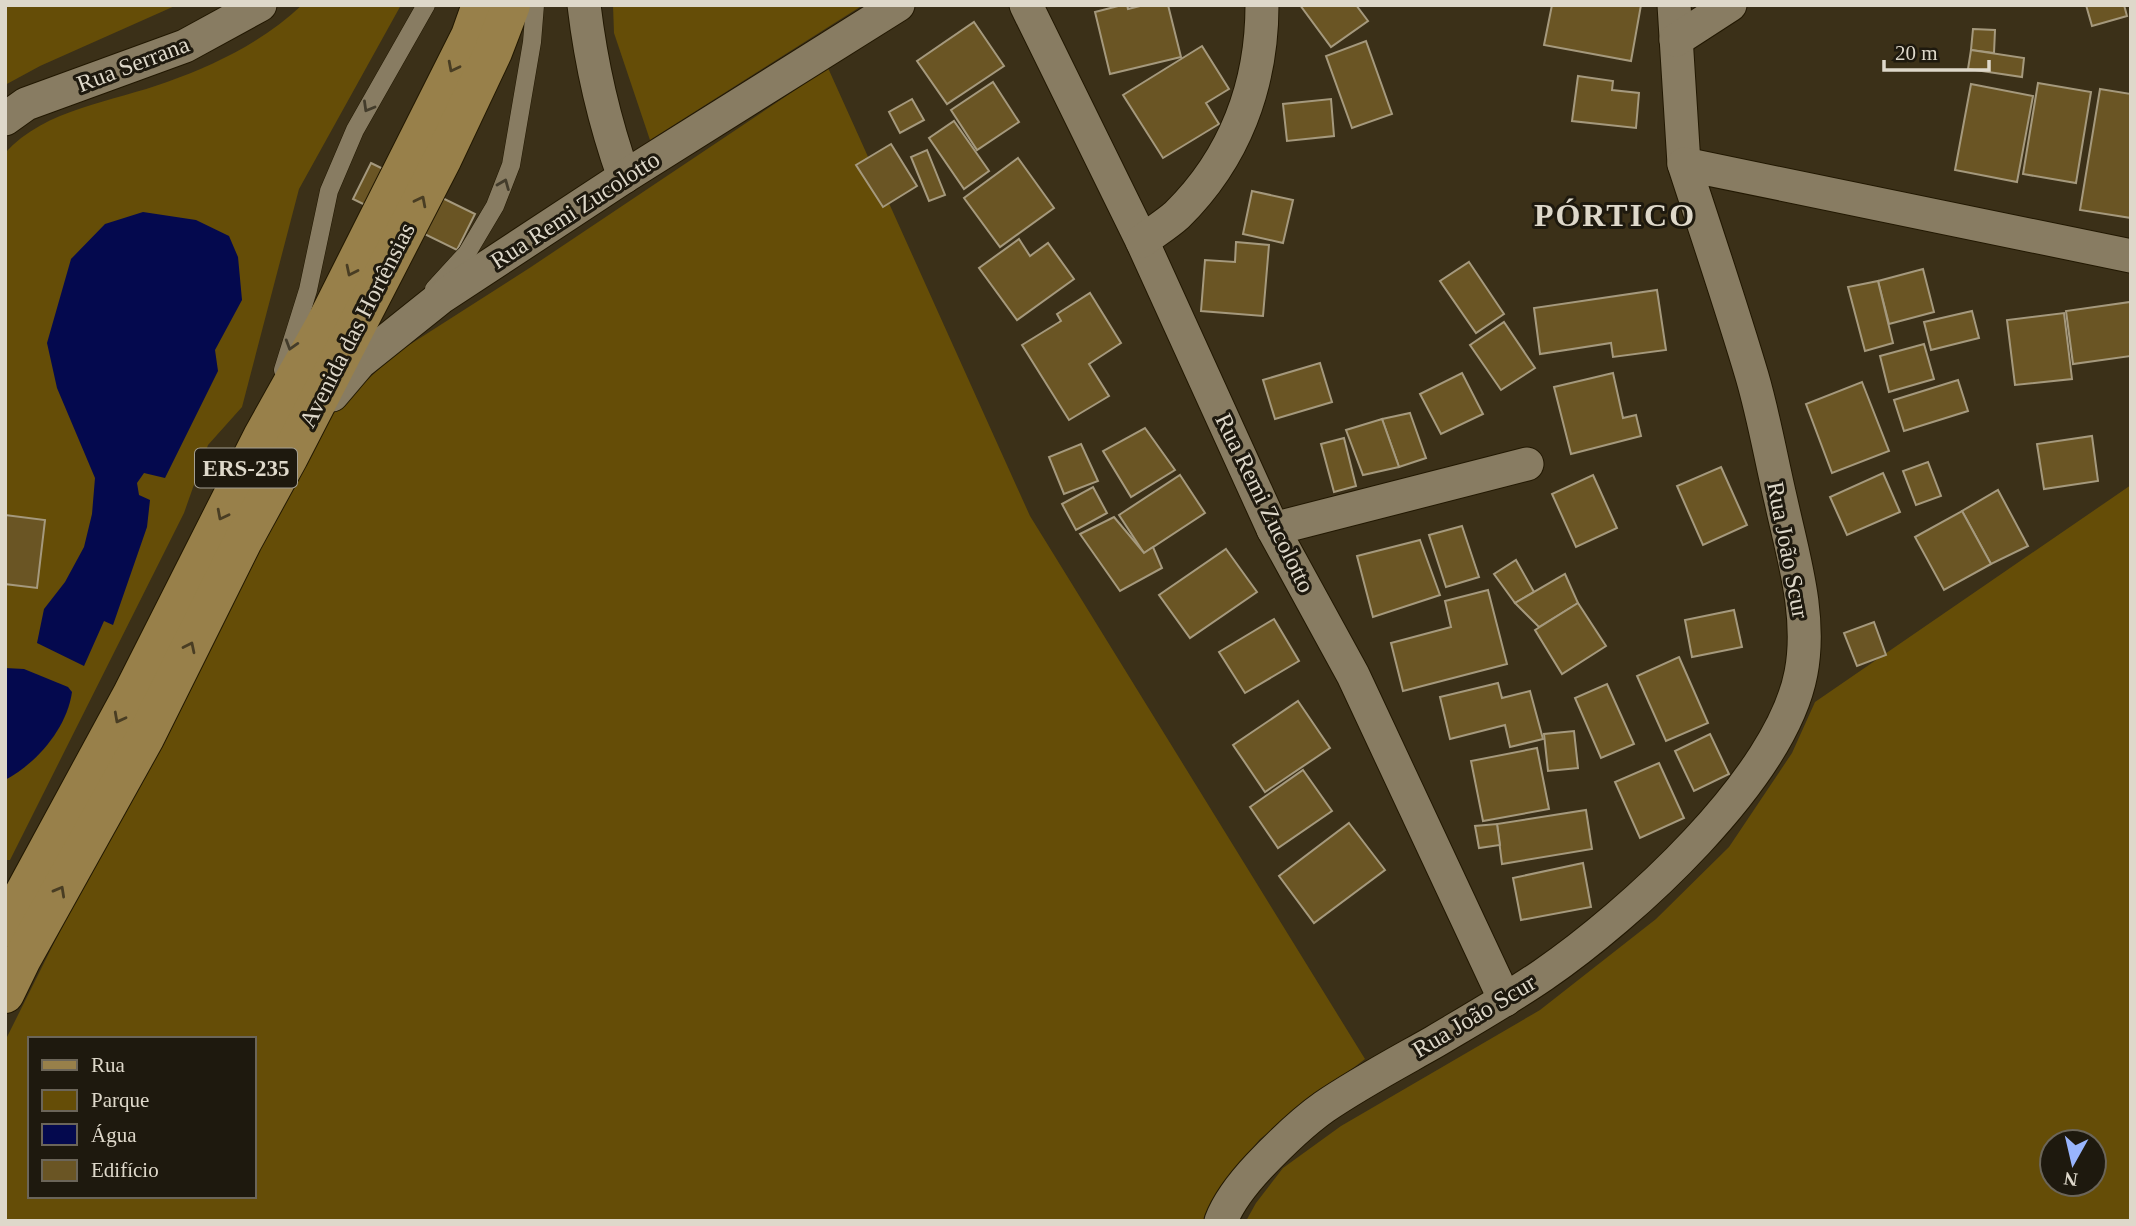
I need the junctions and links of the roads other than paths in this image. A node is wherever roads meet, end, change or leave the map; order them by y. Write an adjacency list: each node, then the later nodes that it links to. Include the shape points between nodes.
1 (260, 5): 13 (street, Rua Serrana, via 185,47 26,104)
2 (426, 5): 19 (lane, one-way to 19, via 355,130 329,191)
3 (481, 5): 19 (main road, Avenida das Hortênsias / ERS-235, one-way to 19, via 470,36 324,326)
4 (512, 5): 19 (main road, Avenida das Hortênsias / ERS-235, one-way to 4, via 443,158)
5 (535, 5): 18 (lane, one-way to 5, via 467,253 495,205 511,165)
6 (584, 5): 15 (street, via 594,75)
7 (898, 5): 15 (street, Rua Remi Zucolotto)
8 (1026, 5): 16 (street, Rua Remi Zucolotto)
9 (1262, 5): 16 (street, via 1256,73 1237,132 1177,215)
10 (1674, 5): 12 (street, Rua João Scur)
11 (1730, 5): 12 (street)
12 (1675, 40): 14 (street, Rua João Scur)
13 (5, 120)
14 (1685, 164): 17 (street); 24 (street, Rua João Scur, via 1752,378 1790,540 1799,580 1801,673 1788,713 1764,758 1694,845 1592,938)
15 (624, 177): 18 (street, Rua Remi Zucolotto)
16 (1142, 241): 21 (street, Rua Remi Zucolotto)
17 (2131, 256)
18 (391, 335): 19 (street, Rua Remi Zucolotto)
19 (275, 447): 22 (main road, Avenida das Hortênsias / ERS-235, via 243,541 145,738)
20 (1527, 464): 21 (street)
21 (1273, 529): 24 (street, Rua Remi Zucolotto, via 1353,675)
22 (13, 927): 23 (main road, Avenida das Hortênsias / ERS-235)
23 (5, 995)
24 (1505, 1000): 25 (street, Rua João Scur, via 1322,1109 1244,1182)
25 (1220, 1221)

